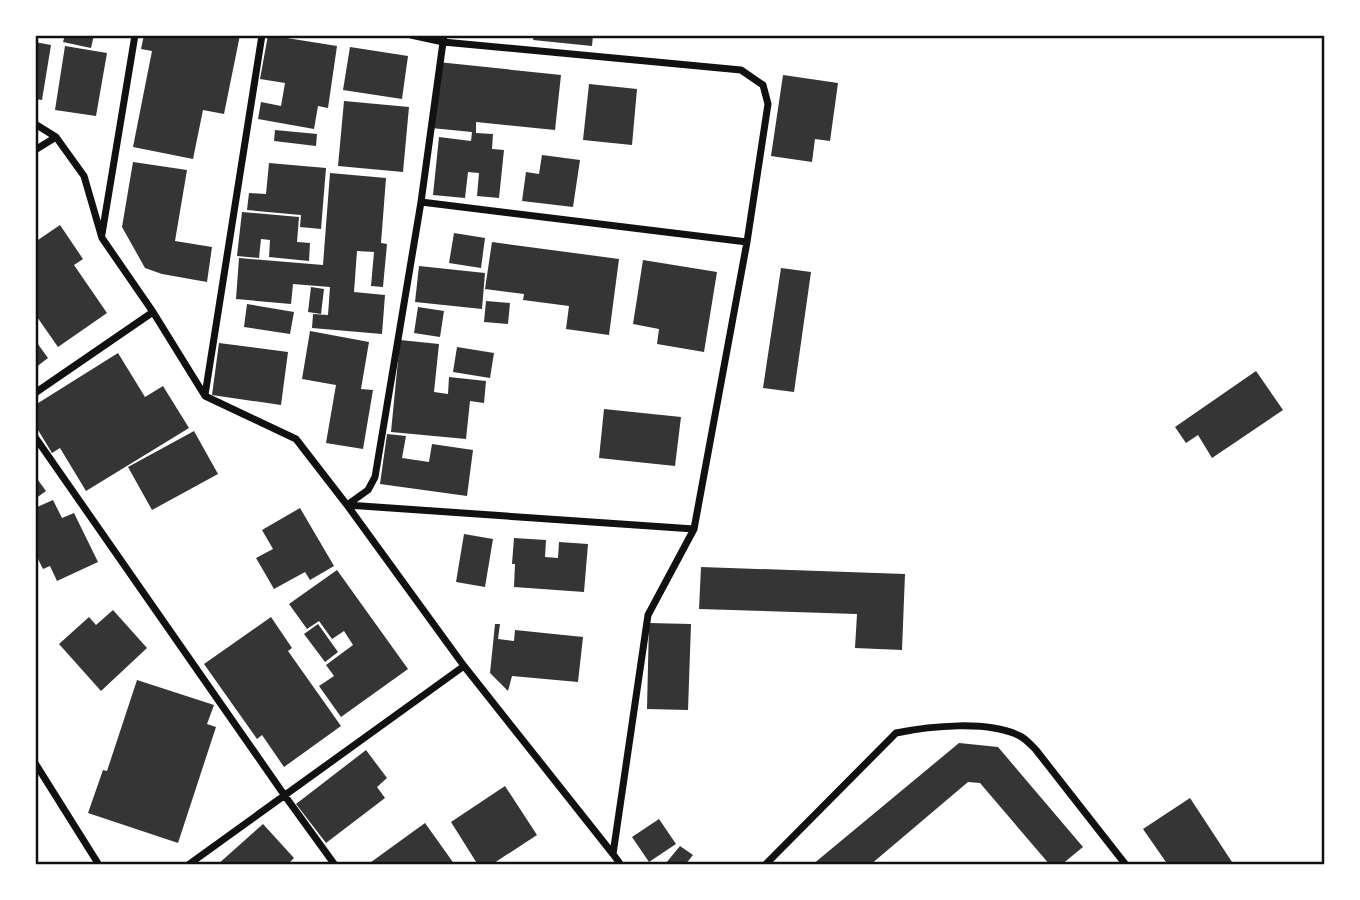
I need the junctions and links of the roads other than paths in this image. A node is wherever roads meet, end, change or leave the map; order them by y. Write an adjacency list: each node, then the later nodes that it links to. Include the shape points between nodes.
1 (135, 35): 9 (street)
2 (262, 35): 13 (street)
3 (411, 35): 4 (street)
4 (443, 38): 8 (street); 10 (street, via 741,70 763,85 768,104)
5 (35, 124): 6 (street)
6 (55, 137): 7 (street); 9 (street, via 84,176)
7 (35, 150)
8 (421, 202): 10 (street); 15 (street, via 376,477 368,490)
9 (102, 238): 11 (street)
10 (747, 242): 16 (street)
11 (153, 312): 12 (street); 13 (street)
12 (35, 393)
13 (205, 396): 15 (street, via 296,439)
14 (35, 437): 19 (street)
15 (347, 505): 16 (street); 17 (street)
16 (694, 528): 20 (street, via 648,615)
17 (464, 666): 19 (street); 20 (street)
18 (35, 763): 21 (street)
19 (285, 796): 22 (street); 23 (street)
20 (612, 854): 24 (street)
21 (99, 865)
22 (188, 865)
23 (335, 865)
24 (621, 865)
25 (765, 865): 26 (street, via 896,733 926,727 989,727 1021,736)
26 (1126, 865)

